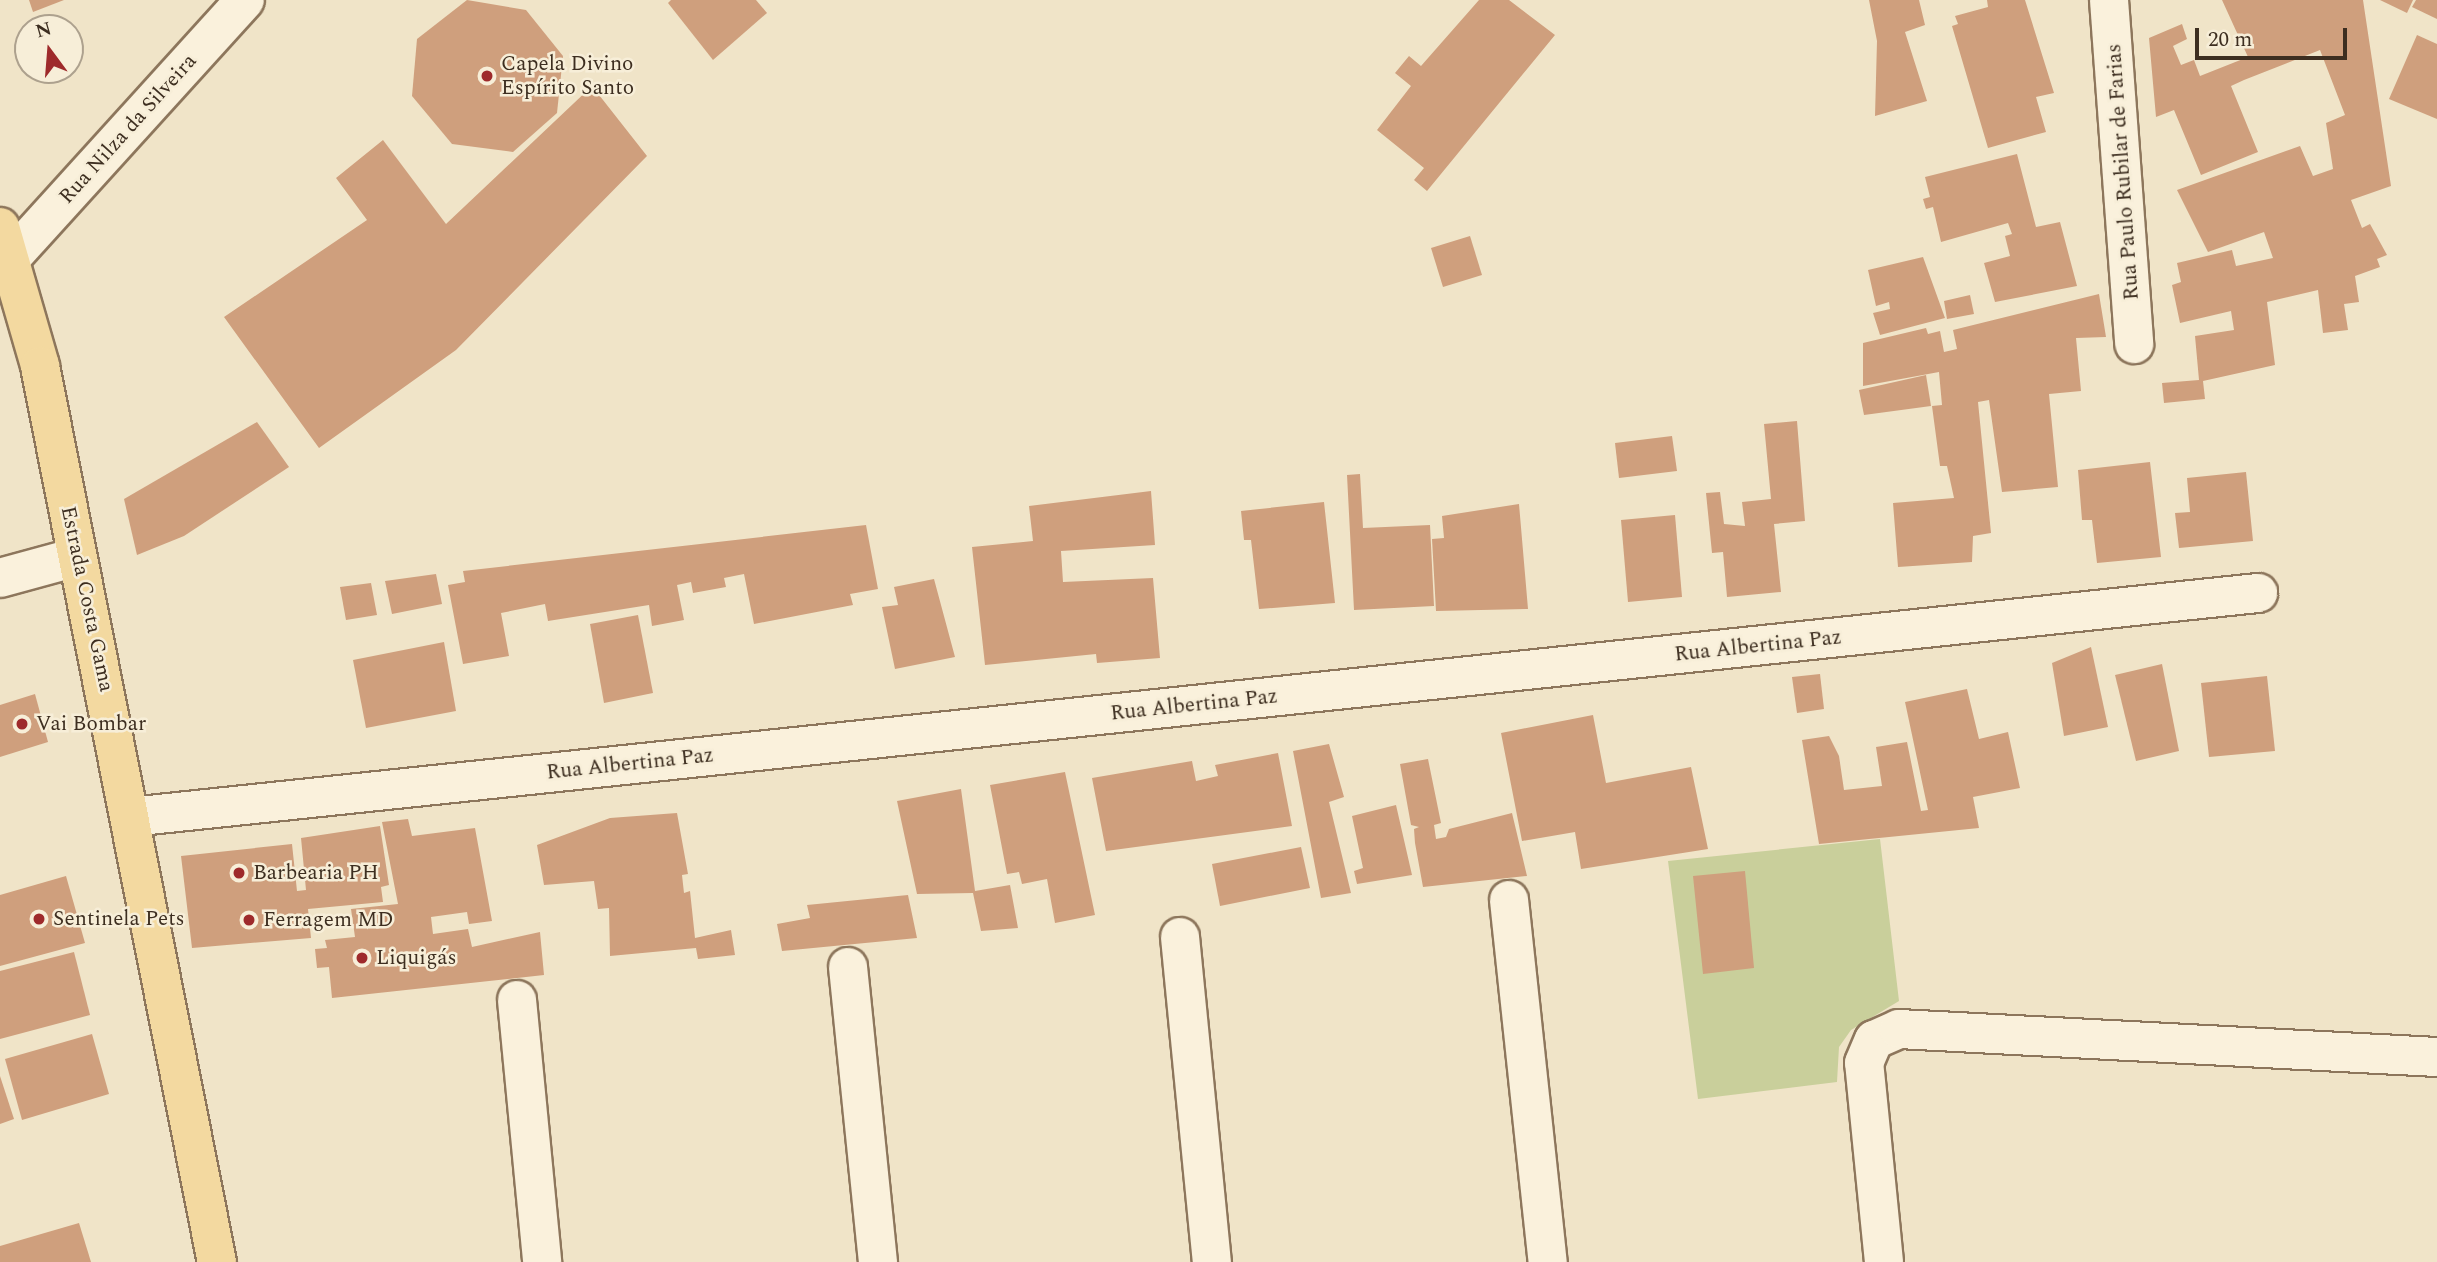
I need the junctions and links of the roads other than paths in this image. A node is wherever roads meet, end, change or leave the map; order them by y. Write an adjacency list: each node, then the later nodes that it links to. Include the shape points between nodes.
1 (245, 0): 3 (street, Rua Nilza da Silveira)
2 (2109, 0): 4 (street, Rua Paulo Rubilar de Farias)
3 (6, 242): 5 (main road, Estrada Costa Gama, via 40,366)
4 (2134, 344)
5 (77, 557): 6 (street); 8 (main road, Estrada Costa Gama)
6 (0, 578)
7 (2258, 593): 8 (street, Rua Albertina Paz)
8 (130, 817): 14 (main road, Estrada Costa Gama)
9 (1509, 901): 18 (street)
10 (1180, 937): 17 (street)
11 (848, 967): 16 (street)
12 (517, 1000): 15 (street)
13 (2437, 1057): 19 (street, via 1899,1029 1874,1040 1864,1063)
14 (217, 1262)
15 (542, 1262)
16 (878, 1262)
17 (1212, 1262)
18 (1548, 1262)
19 (1884, 1262)

